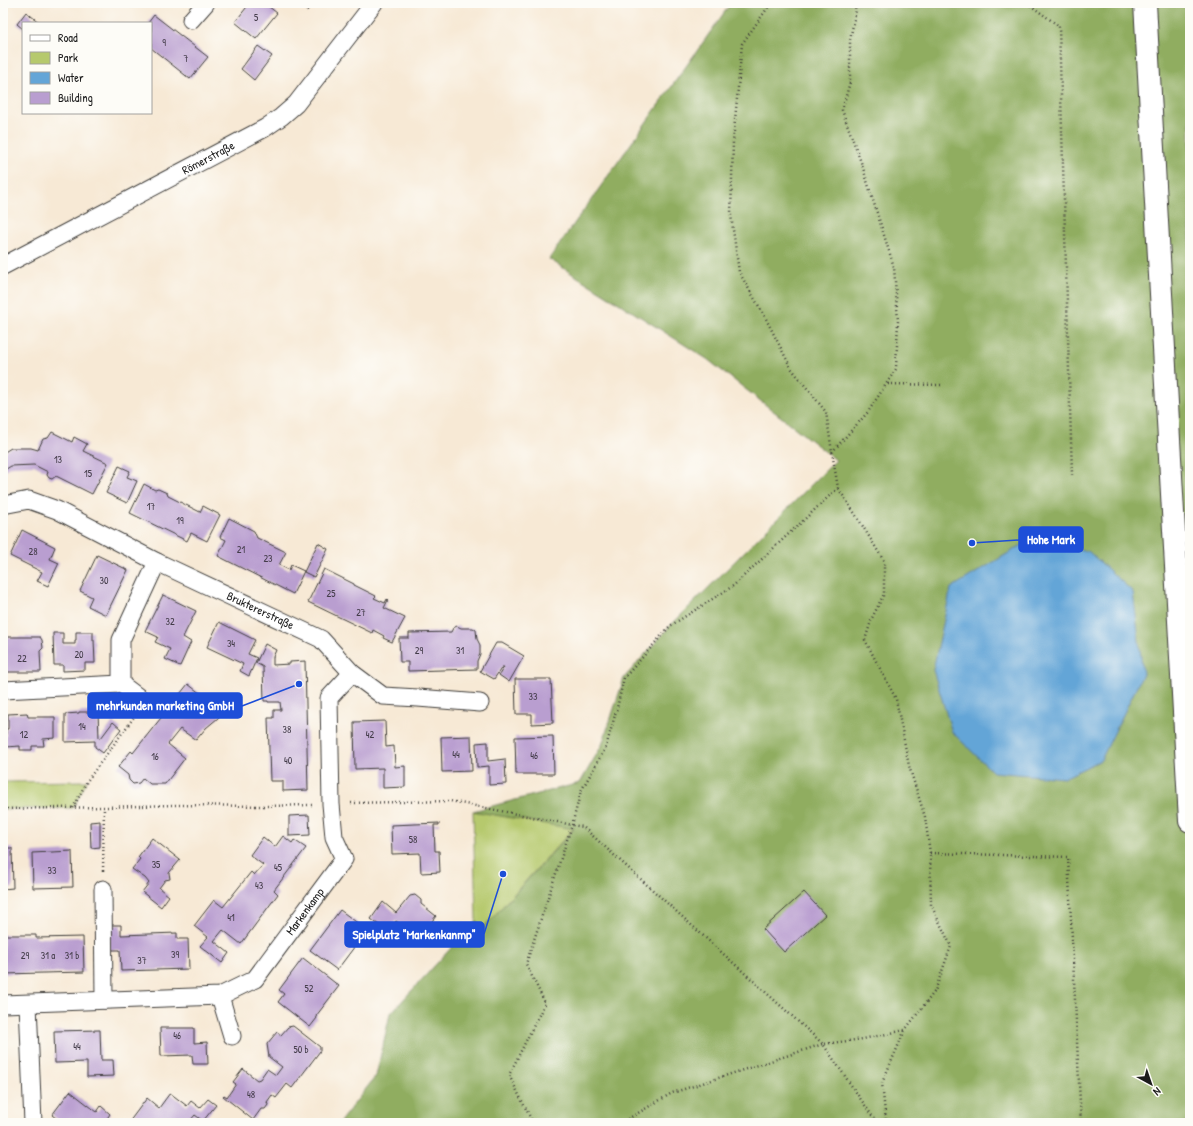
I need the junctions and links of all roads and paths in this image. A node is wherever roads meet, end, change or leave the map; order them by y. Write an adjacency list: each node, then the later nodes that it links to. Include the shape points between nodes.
1 (206, 3): 7 (street)
2 (374, 3): 8 (street, Römerstraße, via 300,98 282,117)
3 (771, 3): 11 (path, via 742,44 733,142 731,215 738,272 791,368 826,412)
4 (854, 3): 9 (path, via 856,10 850,40 850,82 842,110 894,267 898,321 896,369)
5 (1027, 3): 12 (path, via 1060,26)
6 (1145, 3): 25 (highway)
7 (191, 20)
8 (3, 266)
9 (887, 384): 10 (path); 11 (path, via 868,412)
10 (941, 385)
11 (832, 452): 13 (path)
12 (1072, 475)
13 (838, 488): 26 (path, via 733,586 670,626 624,678 606,747 581,791); 27 (path, via 884,561 884,594 865,640 896,699 909,766 925,817)
14 (3, 505): 15 (street, Bruktererstraße, via 29,500 57,510)
15 (157, 562): 16 (street, Bruktererstraße, via 321,639); 17 (street, via 121,640)
16 (352, 673): 20 (street, Bruktererstraße, via 383,696); 21 (street, via 329,698)
17 (121, 684): 18 (street); 19 (street)
18 (3, 690)
19 (145, 702): 23 (path, via 87,781)
20 (480, 703)
21 (332, 804): 22 (path, via 175,804); 26 (path, via 450,801); 29 (street, Markenkamp, via 334,837 344,859 255,979)
22 (104, 807): 23 (path); 28 (path)
23 (73, 808): 24 (path)
24 (3, 809)
25 (1190, 821)
26 (572, 825): 35 (path, via 583,827); 37 (path, via 526,964 545,1003 509,1075)
27 (930, 854): 33 (path, via 931,905 951,946 935,991); 41 (path, via 1068,857)
28 (103, 889): 30 (street)
29 (220, 996): 30 (street, Markenkamp); 34 (street)
30 (104, 1000): 32 (street, Markenkamp)
31 (3, 1004): 32 (street, Markenkamp)
32 (28, 1004): 36 (street)
33 (905, 1030): 35 (path); 40 (path, via 882,1083)
34 (232, 1036)
35 (823, 1044): 38 (path, via 672,1092); 39 (path)
36 (33, 1123)
37 (533, 1123)
38 (621, 1123)
39 (877, 1123)
40 (886, 1123)
41 (1081, 1123)

